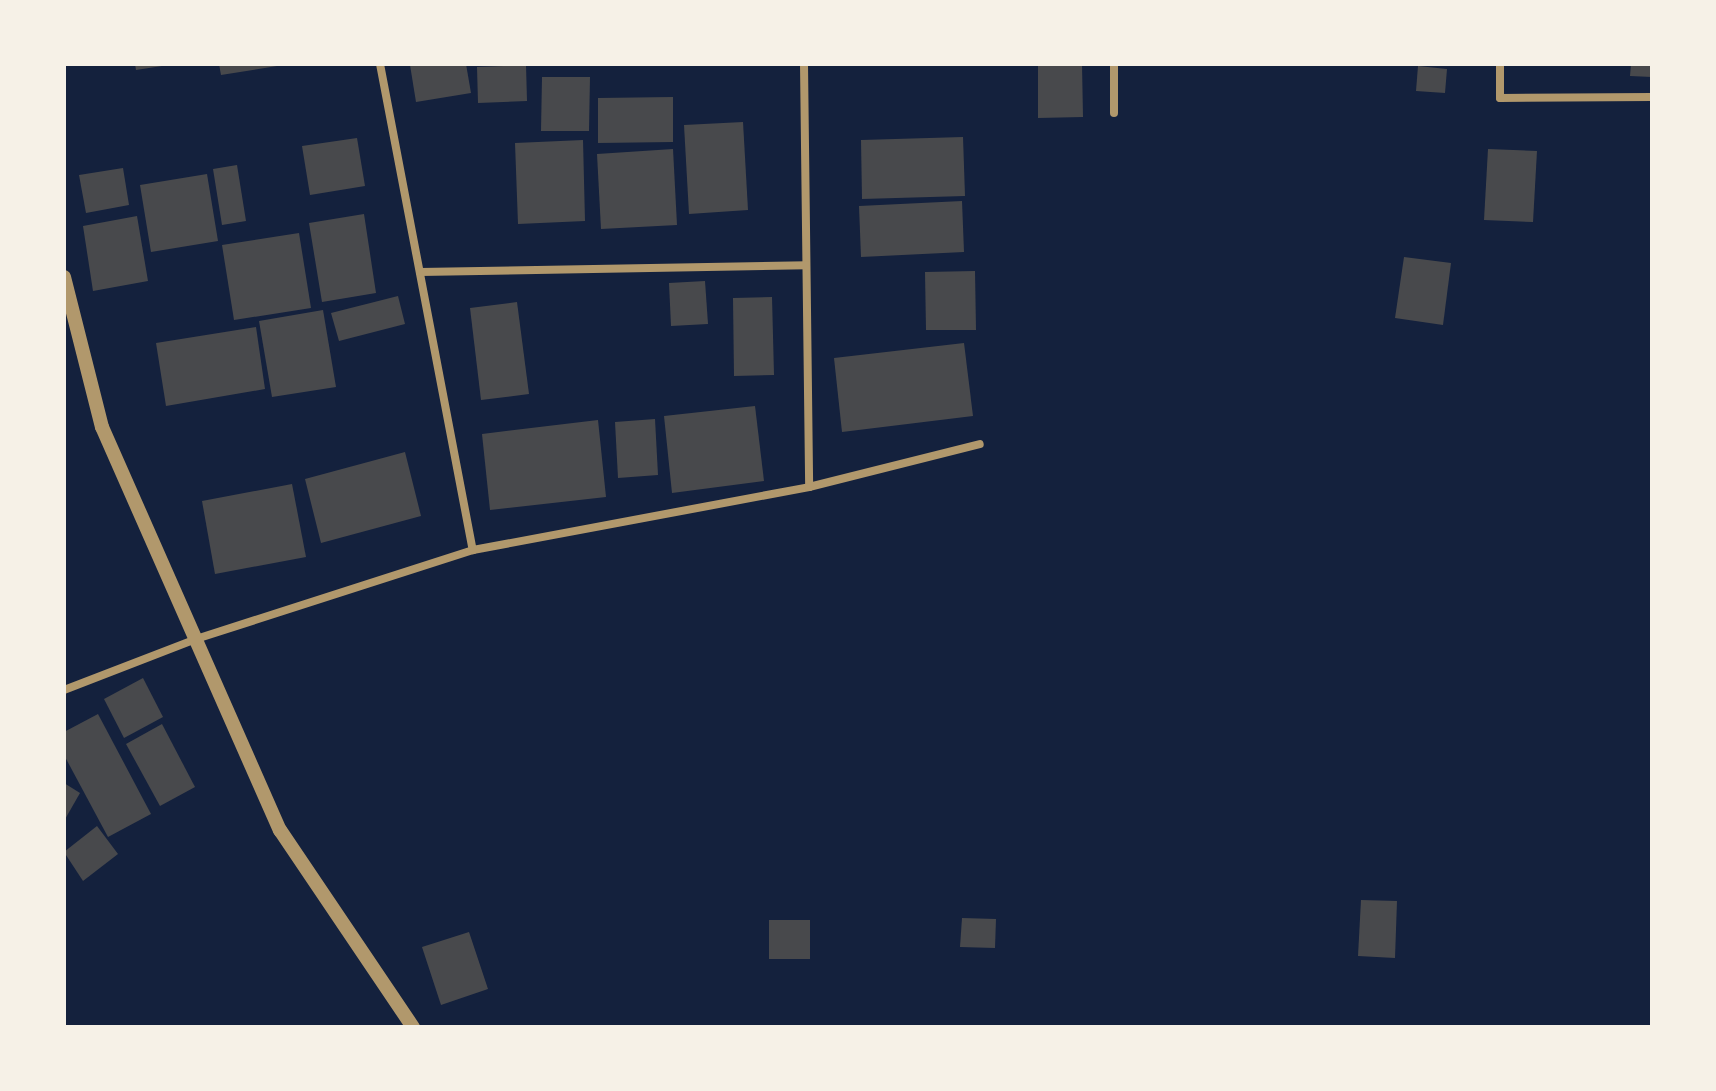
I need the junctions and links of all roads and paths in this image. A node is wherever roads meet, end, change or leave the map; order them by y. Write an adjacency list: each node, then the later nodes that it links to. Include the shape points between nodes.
1 (380, 64): 8 (street)
2 (804, 64): 7 (street)
3 (1114, 64): 6 (street)
4 (1500, 64): 5 (street, via 1500,98)
5 (1652, 97)
6 (1114, 113)
7 (806, 265): 8 (street); 11 (street)
8 (420, 272): 12 (street)
9 (64, 277): 13 (street, via 102,427)
10 (980, 444): 11 (street)
11 (809, 487): 12 (street)
12 (473, 550): 13 (street)
13 (196, 639): 14 (street); 15 (street, via 280,830)
14 (64, 690)
15 (413, 1027)

